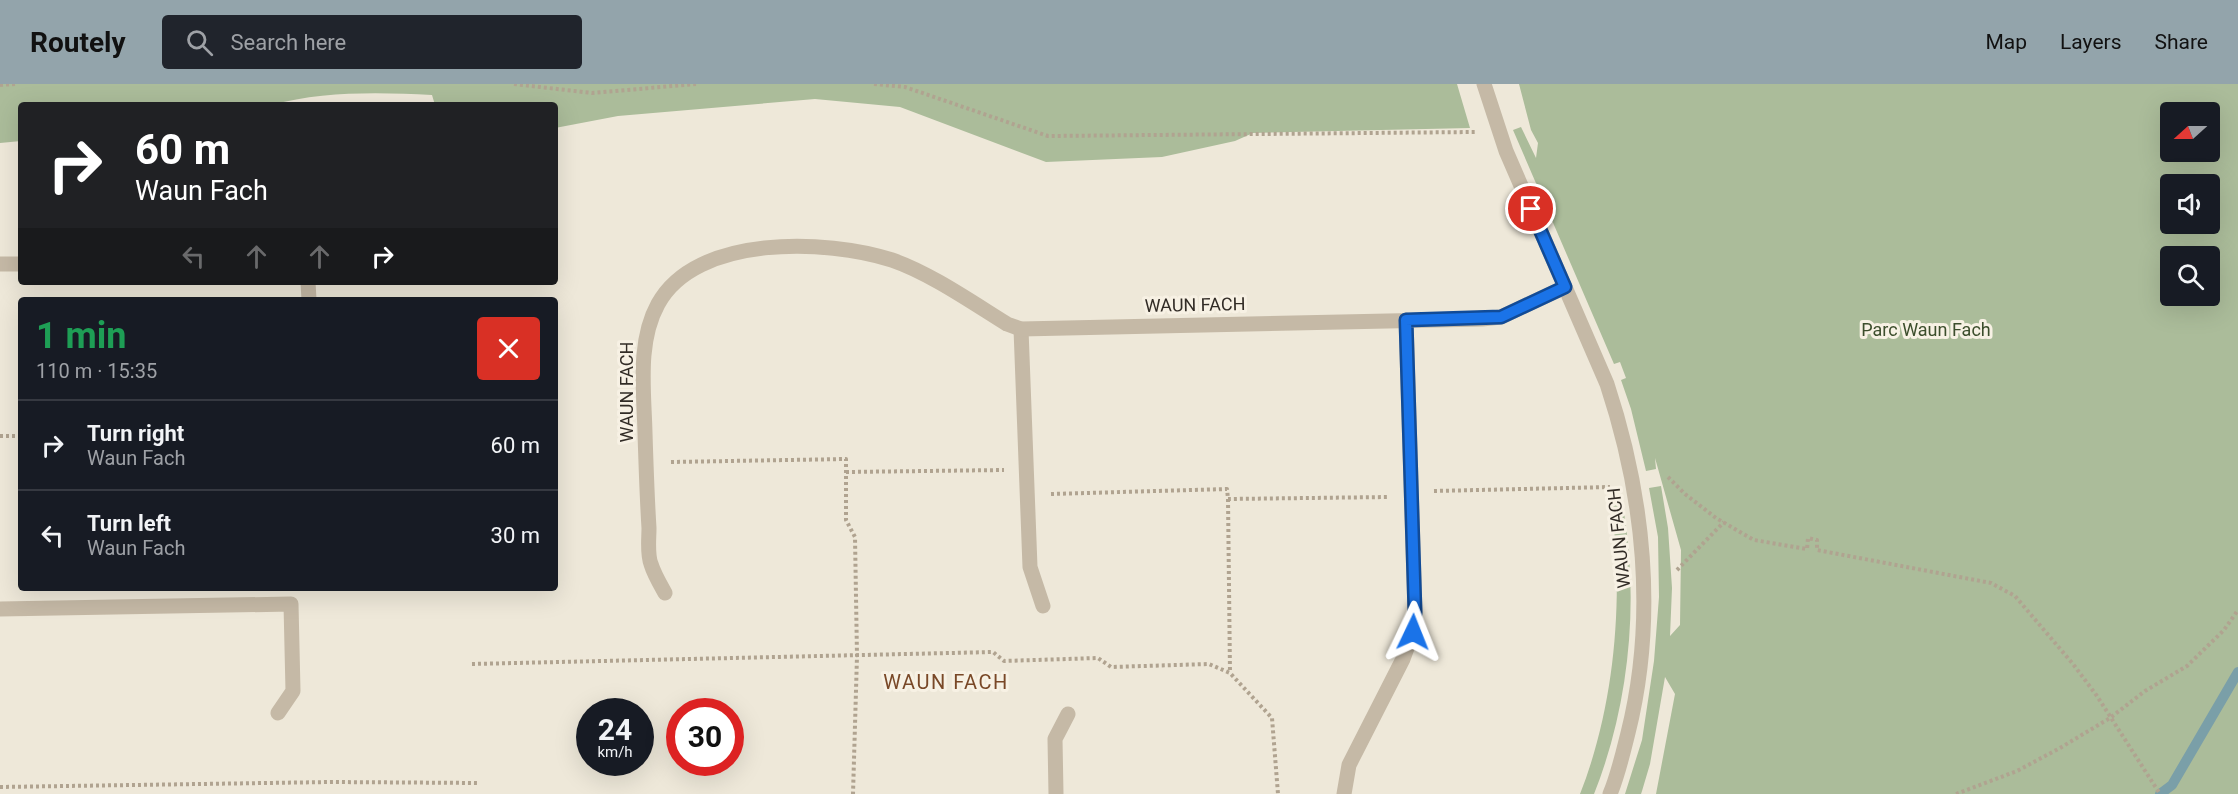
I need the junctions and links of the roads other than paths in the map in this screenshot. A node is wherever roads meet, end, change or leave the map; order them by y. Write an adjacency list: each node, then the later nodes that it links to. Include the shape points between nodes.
1 (1484, 84): 4 (street, WAUN FACH, via 1506,151)
2 (0, 264): 3 (street)
3 (18, 264)
4 (1565, 287): 5 (street, WAUN FACH, via 1501,317); 14 (street, WAUN FACH, via 1619,419 1643,547 1643,645 1636,703)
5 (1406, 320): 6 (street, WAUN FACH); 13 (street, via 1413,632 1349,765)
6 (1021, 329): 7 (street, WAUN FACH, via 895,261 830,246 738,253 704,263 677,278 658,303 646,334 644,368 650,563); 8 (street, via 1030,567)
7 (665, 593)
8 (1043, 606)
9 (0, 609): 10 (street, via 291,604 293,691)
10 (278, 713)
11 (1068, 714): 12 (street, via 1055,739)
12 (1056, 794)
13 (1344, 794)
14 (1610, 794)

